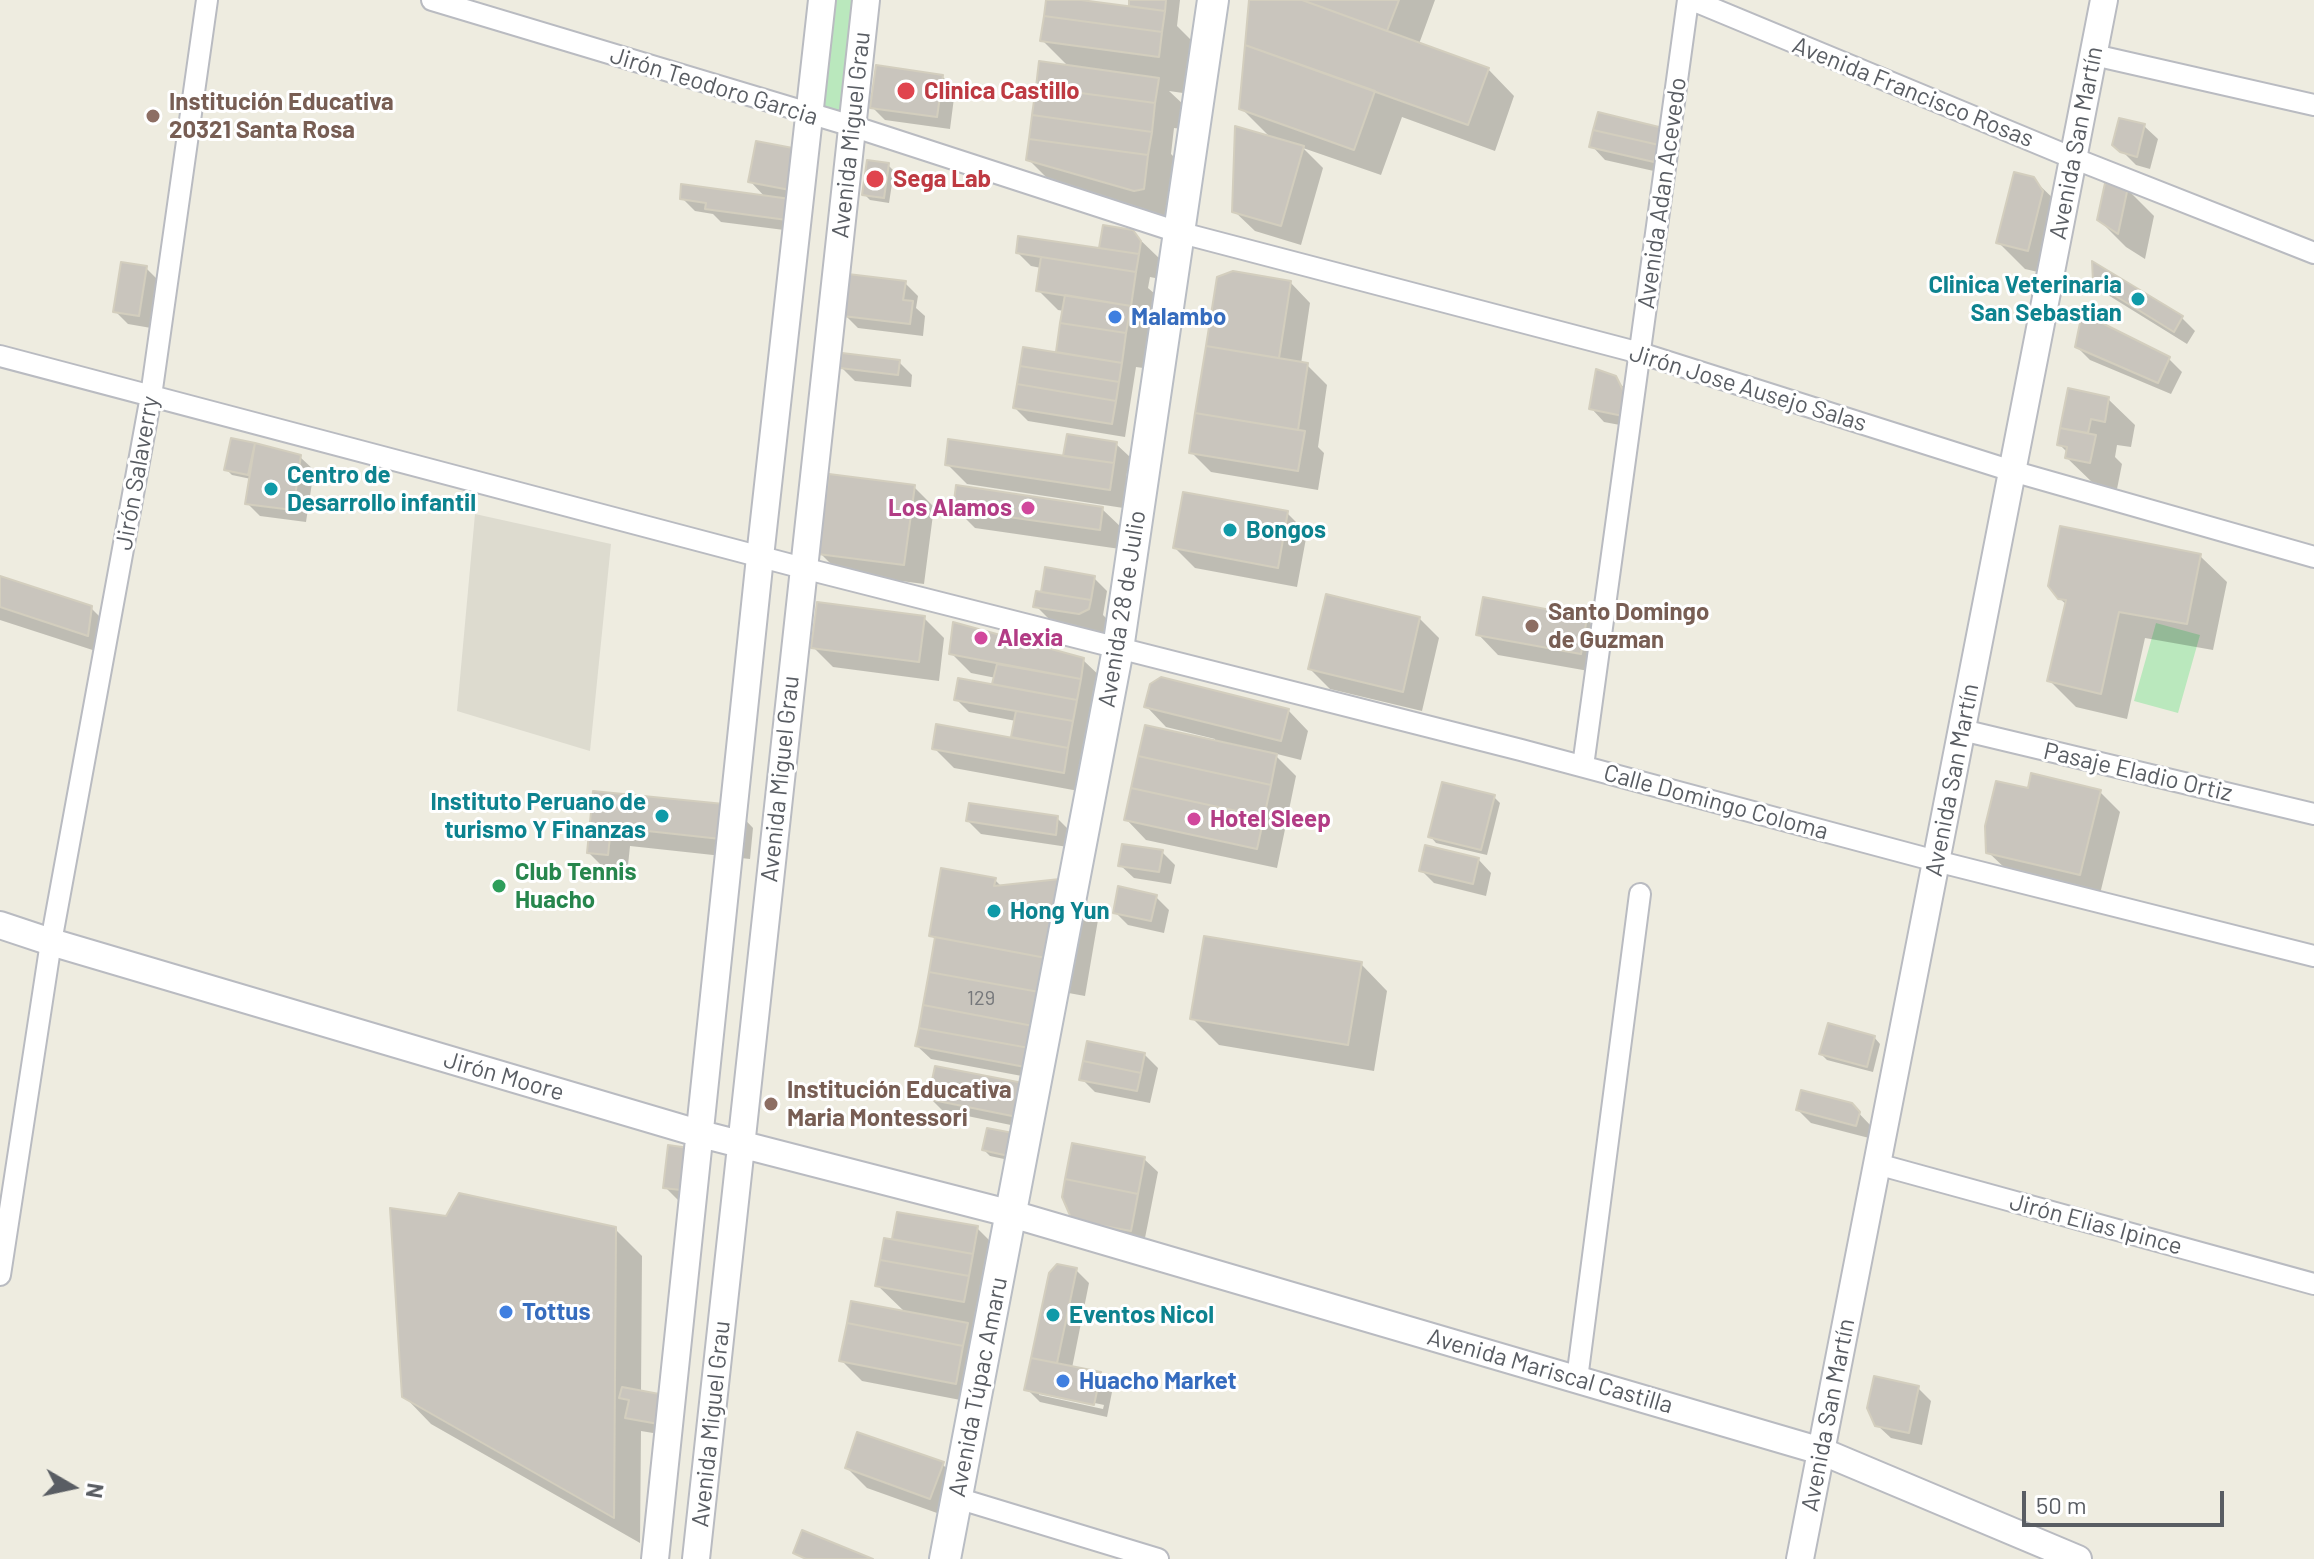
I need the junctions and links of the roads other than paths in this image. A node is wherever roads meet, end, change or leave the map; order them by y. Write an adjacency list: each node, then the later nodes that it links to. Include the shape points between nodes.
1 (207, 0): 17 (street, Jirón Salaverry)
2 (432, 0): 10 (street, Jirón Teodoro Garcia)
3 (822, 0): 10 (street, Avenida Miguel Grau)
4 (866, 0): 11 (street, Avenida Miguel Grau)
5 (1213, 0): 13 (main road, Avenida 28 de Julio)
6 (1690, 0): 12 (street, Avenida Francisco Rosas); 15 (street, Avenida Adan Acevedo)
7 (2104, 0): 8 (street, Avenida San Martín)
8 (2094, 55): 9 (street); 12 (street, Avenida San Martín)
9 (2314, 105)
10 (809, 115): 11 (street, Jirón Teodoro Garcia); 19 (street, Avenida Miguel Grau)
11 (852, 126): 13 (street, Jirón Teodoro Garcia); 21 (street, Avenida Miguel Grau)
12 (2073, 158): 14 (street, Avenida Francisco Rosas); 18 (street, Avenida San Martín)
13 (1178, 232): 15 (street, Jirón Jose Ausejo Salas); 22 (main road, Avenida 28 de Julio)
14 (2314, 253)
15 (1640, 353): 18 (street, Jirón Jose Ausejo Salas); 24 (street, Avenida Adan Acevedo)
16 (0, 356): 17 (street, Calle Domingo Coloma)
17 (151, 396): 19 (street, Calle Domingo Coloma); 29 (street, Jirón Salaverry)
18 (2012, 471): 20 (street, Jirón Jose Ausejo Salas); 23 (street, Avenida San Martín)
19 (760, 557): 21 (street, Calle Domingo Coloma); 31 (street, Avenida Miguel Grau)
20 (2314, 557)
21 (803, 568): 22 (street, Calle Domingo Coloma); 32 (street, Avenida Miguel Grau)
22 (1118, 649): 24 (street, Calle Domingo Coloma); 34 (main road, Avenida 28 de Julio)
23 (1962, 730): 25 (street, Pasaje Eladio Ortiz); 26 (street, Avenida San Martín)
24 (1583, 766): 26 (street, Calle Domingo Coloma)
25 (2314, 814)
26 (1936, 861): 30 (street, Calle Domingo Coloma); 33 (street, Avenida San Martín)
27 (1640, 894): 37 (street)
28 (0, 925): 29 (street, Jirón Moore)
29 (51, 942): 31 (street, Jirón Moore); 35 (street, Jirón Salaverry)
30 (2314, 956)
31 (701, 1134): 32 (street, Jirón Moore); 40 (street, Avenida Miguel Grau)
32 (741, 1144): 34 (street, Jirón Moore); 41 (street, Avenida Miguel Grau)
33 (1877, 1164): 36 (street, Jirón Elias Ipince); 38 (street, Avenida San Martín)
34 (1012, 1214): 37 (street, Avenida Mariscal Castilla); 39 (main road, Avenida Túpac Amaru)
35 (0, 1275)
36 (2314, 1284)
37 (1577, 1379): 38 (street, Avenida Mariscal Castilla)
38 (1821, 1451): 44 (street, Avenida San Martín); 45 (street, Avenida Mariscal Castilla)
39 (957, 1498): 42 (main road, Avenida Túpac Amaru); 43 (street)
40 (655, 1559)
41 (696, 1559)
42 (945, 1559)
43 (1158, 1559)
44 (1800, 1559)
45 (2078, 1559)

